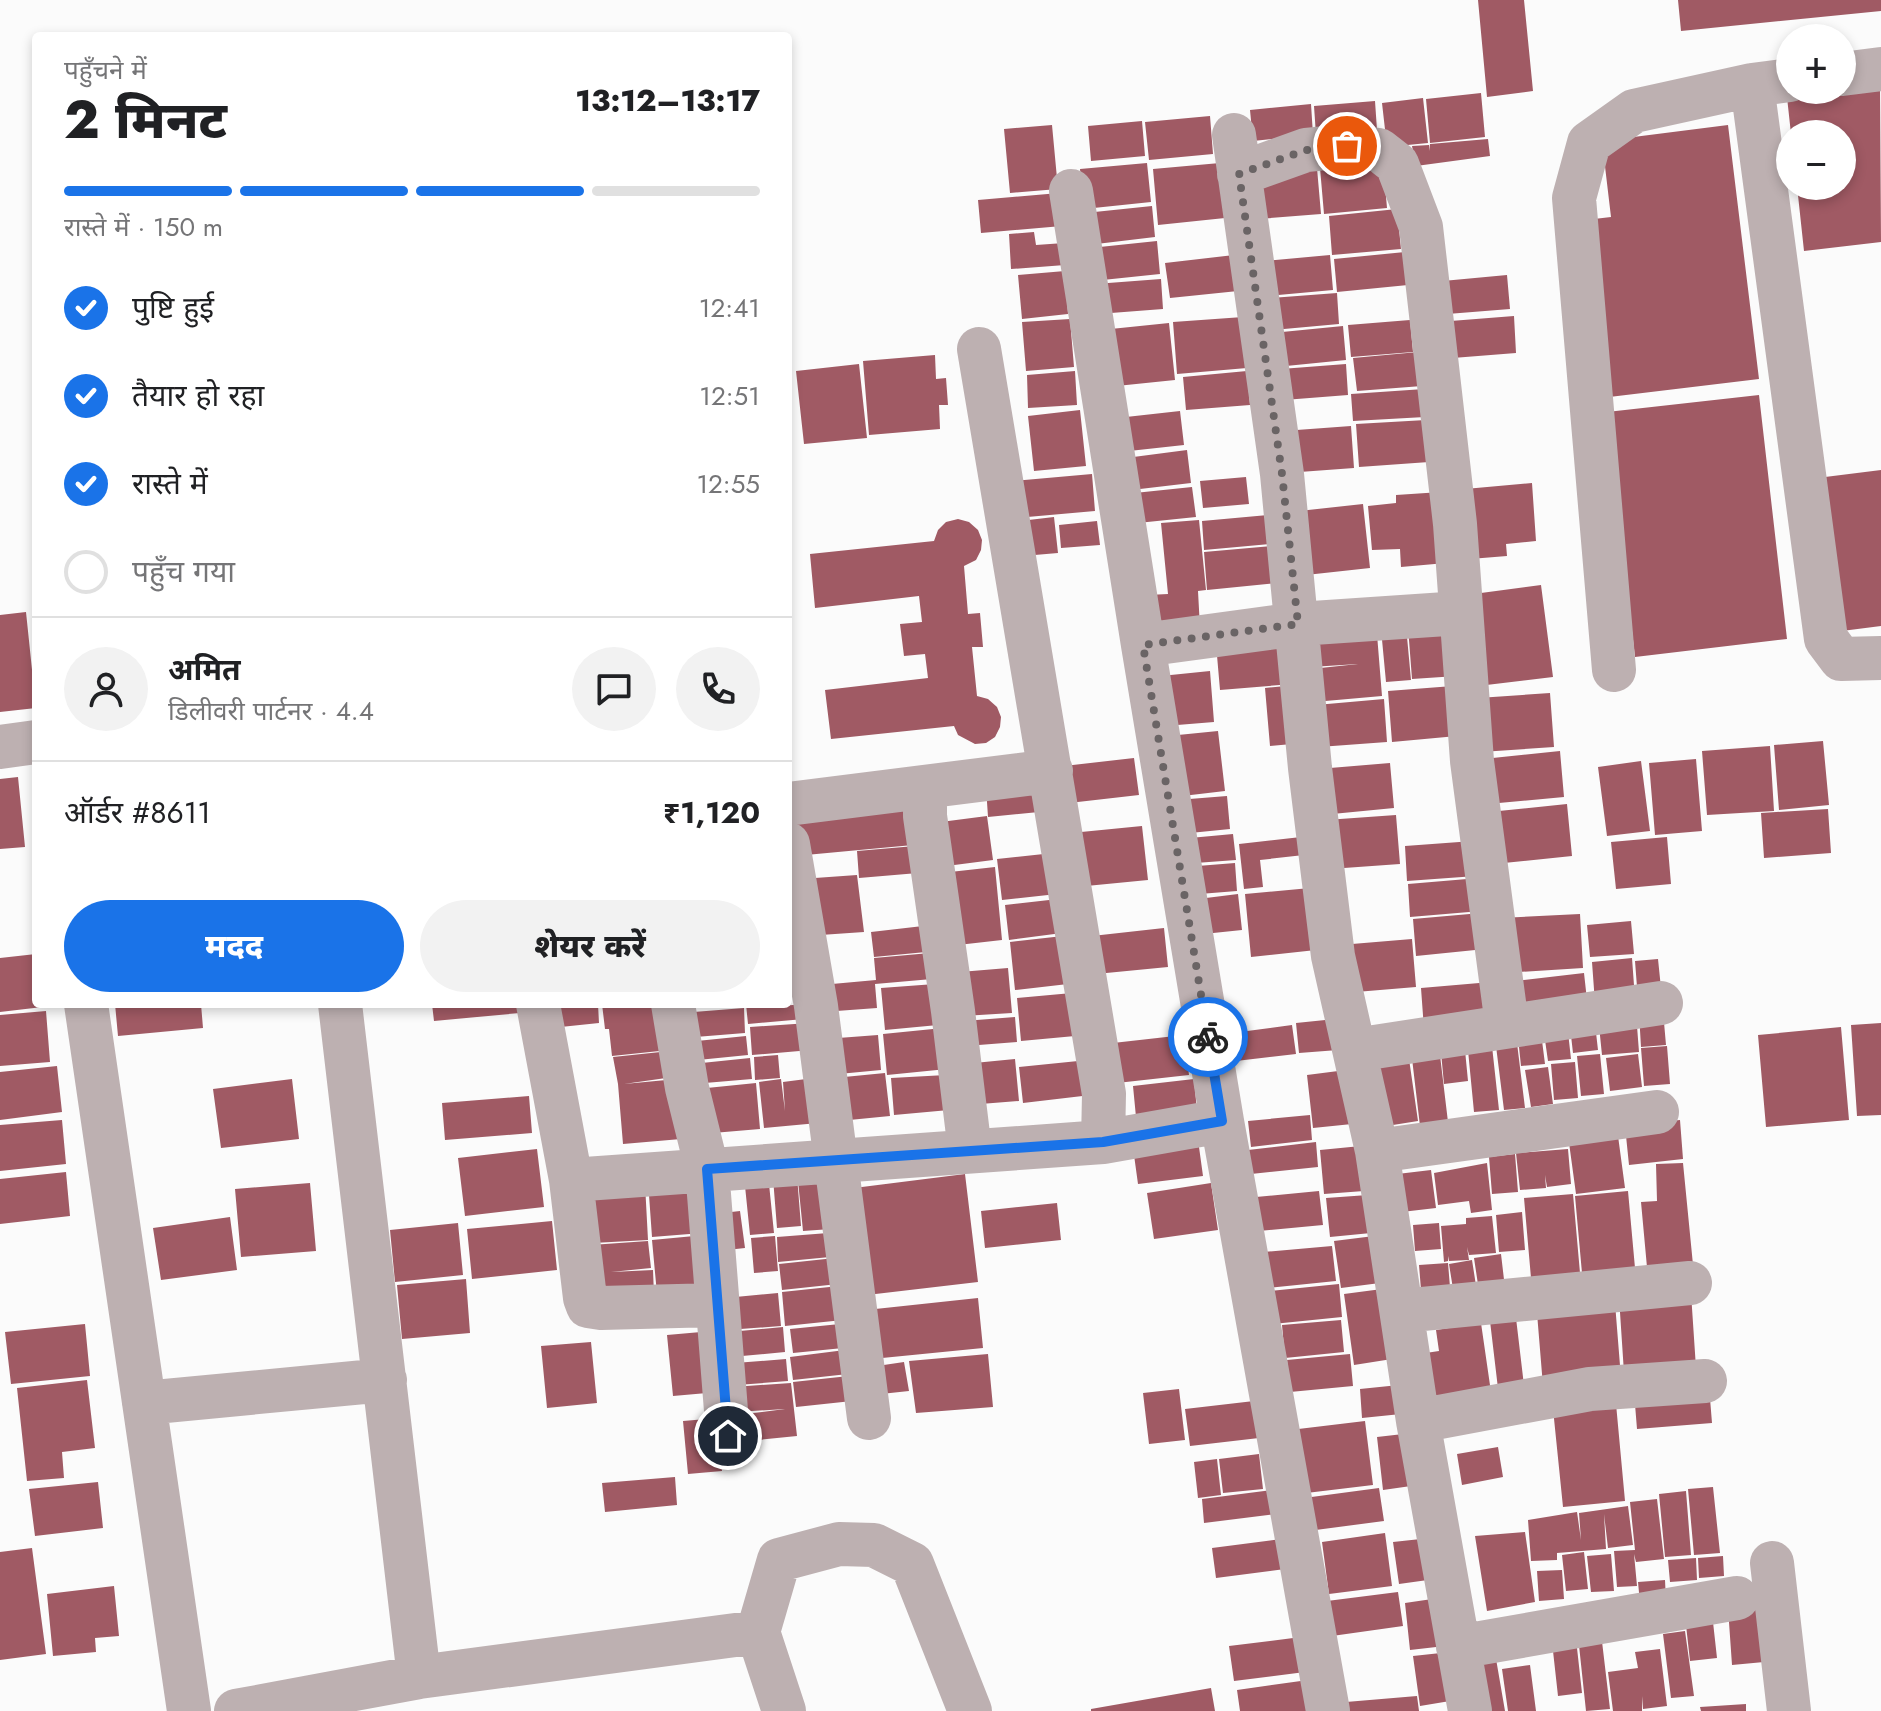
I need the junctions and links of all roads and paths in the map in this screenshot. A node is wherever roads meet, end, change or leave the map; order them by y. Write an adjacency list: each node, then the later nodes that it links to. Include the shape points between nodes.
1 (1881, 69): 2 (street)
2 (1856, 72)
3 (1771, 83): 9 (street, via 1826,639 1841,659); 10 (street, via 1634,111 1589,143 1574,198)
4 (1071, 191): 8 (street)
5 (979, 349): 13 (street)
6 (1461, 613): 7 (street); 7 (street, via 1421,227 1397,164 1379,150 1347,146 1237,154); 22 (street, via 1472,761)
7 (1298, 624): 8 (street); 23 (street, via 1333,956)
8 (1143, 645): 25 (street)
9 (1881, 658)
10 (1614, 670)
11 (32, 743): 12 (street)
12 (0, 747)
13 (1051, 771): 14 (street); 26 (street, via 1104,1094)
14 (925, 787): 15 (street); 27 (street)
15 (792, 804)
16 (792, 867): 29 (street)
17 (1661, 1003): 22 (street)
18 (87, 1008): 37 (street)
19 (340, 1008): 35 (street)
20 (539, 1008): 31 (street)
21 (674, 1008): 30 (street)
22 (1507, 1025): 23 (street)
23 (1355, 1050): 28 (street)
24 (1657, 1112): 28 (street)
25 (1222, 1121): 26 (street); 50 (street)
26 (1103, 1142): 27 (street)
27 (970, 1151): 29 (street)
28 (1377, 1151): 34 (street)
29 (836, 1162): 30 (street); 38 (street)
30 (707, 1169): 31 (street); 33 (street)
31 (571, 1180): 33 (street, via 588,1306)
32 (1690, 1283): 34 (street)
33 (717, 1305): 40 (street)
34 (1402, 1311): 39 (street)
35 (385, 1380): 37 (street); 45 (street)
36 (1705, 1381): 39 (street, via 1590,1389)
37 (144, 1403): 46 (street)
38 (869, 1418)
39 (1418, 1421): 44 (street)
40 (728, 1436)
41 (1772, 1563): 52 (street)
42 (1737, 1598): 44 (street)
43 (758, 1632): 45 (street); 48 (street); 49 (street, via 779,1560 839,1544 874,1545 912,1564)
44 (1458, 1647): 51 (street)
45 (419, 1677): 47 (street)
46 (189, 1711)
47 (236, 1711)
48 (784, 1711)
49 (970, 1711)
50 (1328, 1711)
51 (1470, 1711)
52 (1789, 1711)

